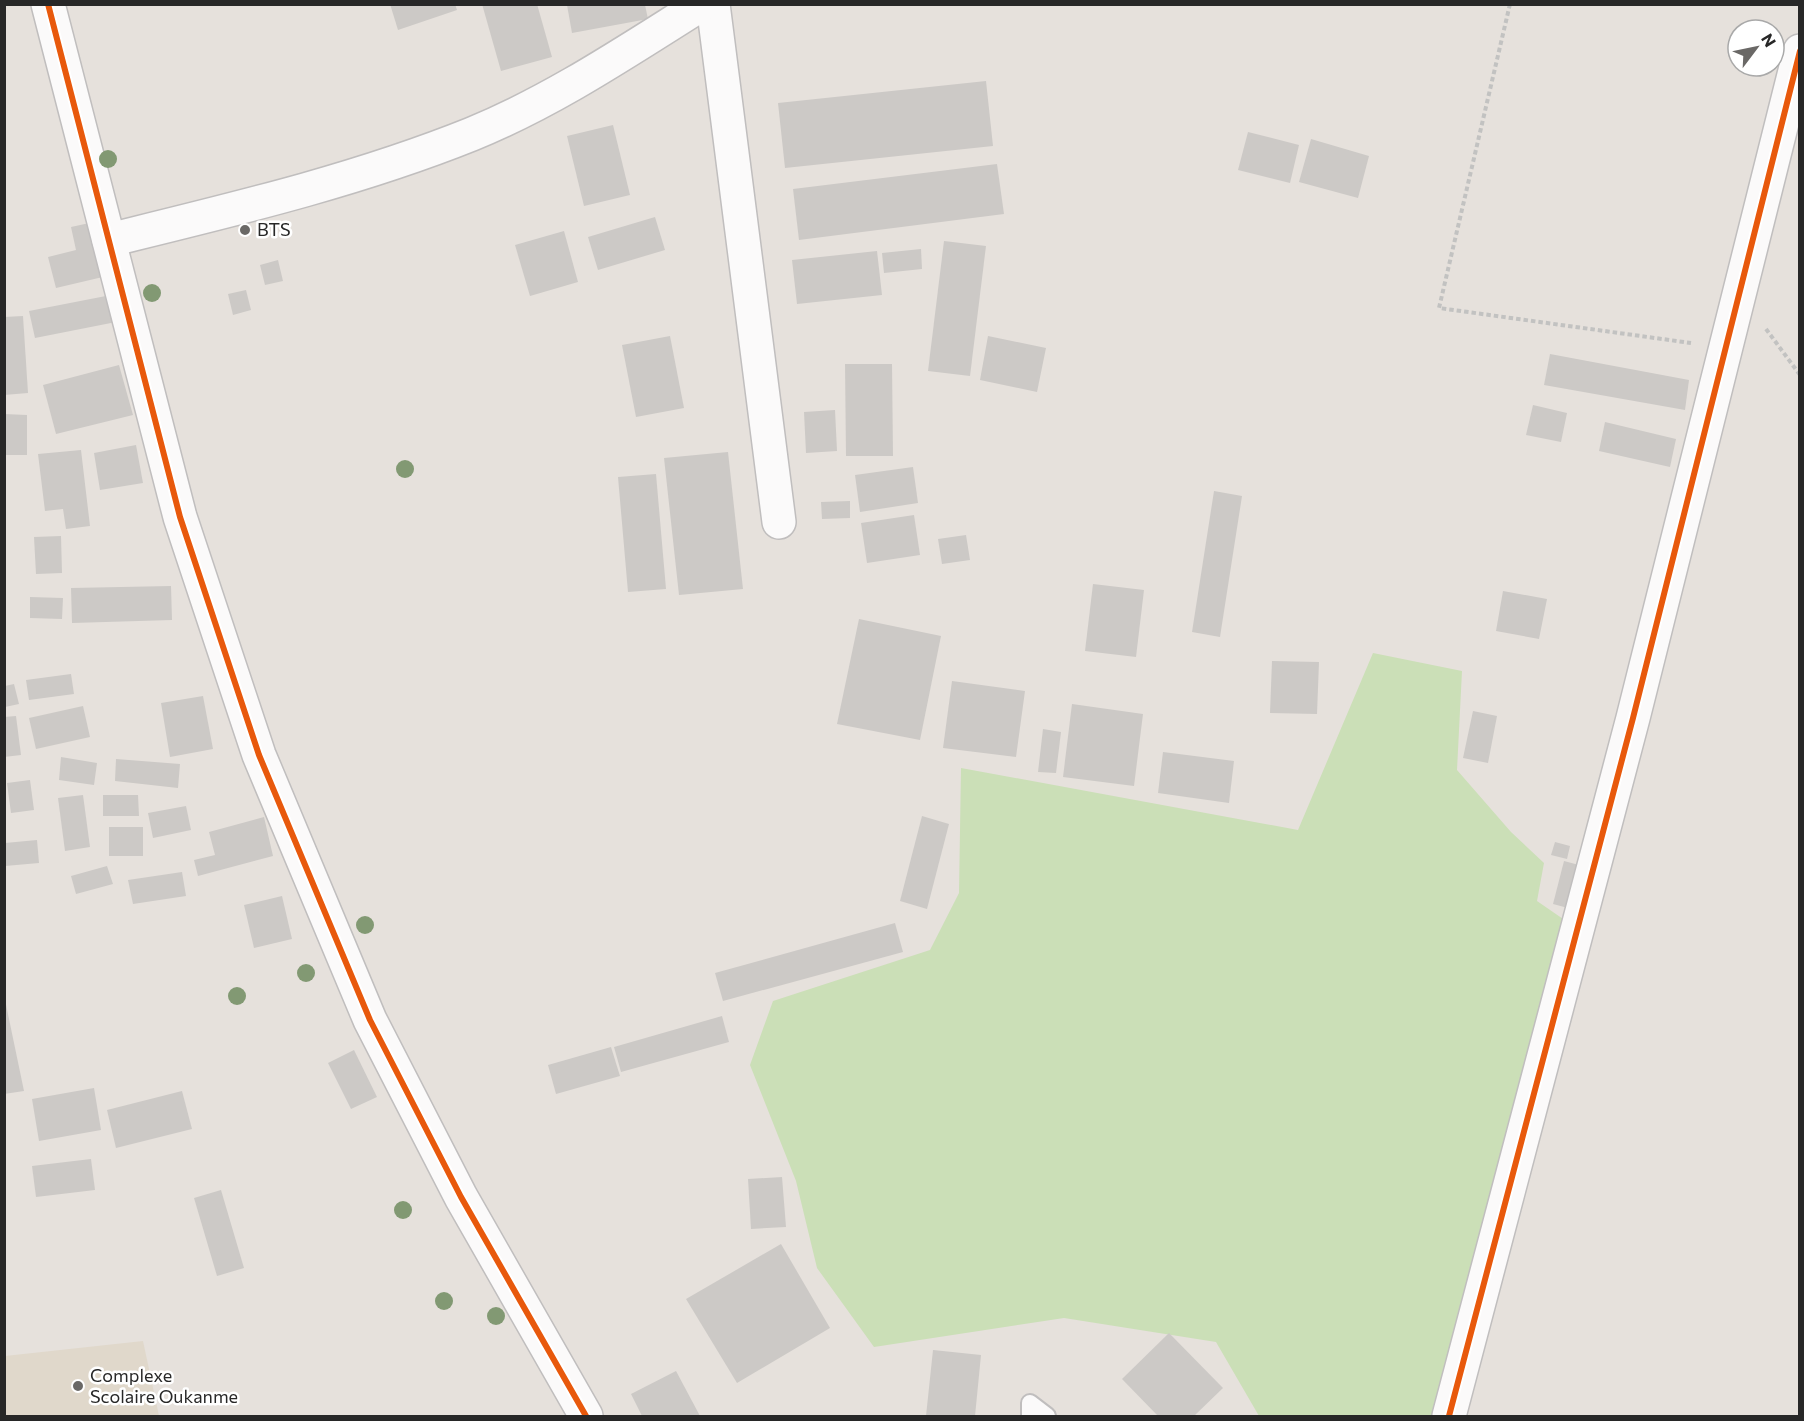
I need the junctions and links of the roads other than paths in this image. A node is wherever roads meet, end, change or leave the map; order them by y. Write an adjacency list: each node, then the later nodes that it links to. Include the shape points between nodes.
1 (48, 4): 5 (street)
2 (702, 4): 5 (street, via 573,84 473,134 242,208)
3 (713, 4): 6 (street)
4 (1800, 51): 10 (street, via 1634,718)
5 (110, 240): 7 (street, via 180,518 259,754 370,1020 462,1197)
6 (779, 522)
7 (586, 1416)
8 (1030, 1416): 9 (lane, via 1030,1403)
9 (1047, 1416)
10 (1449, 1416)

